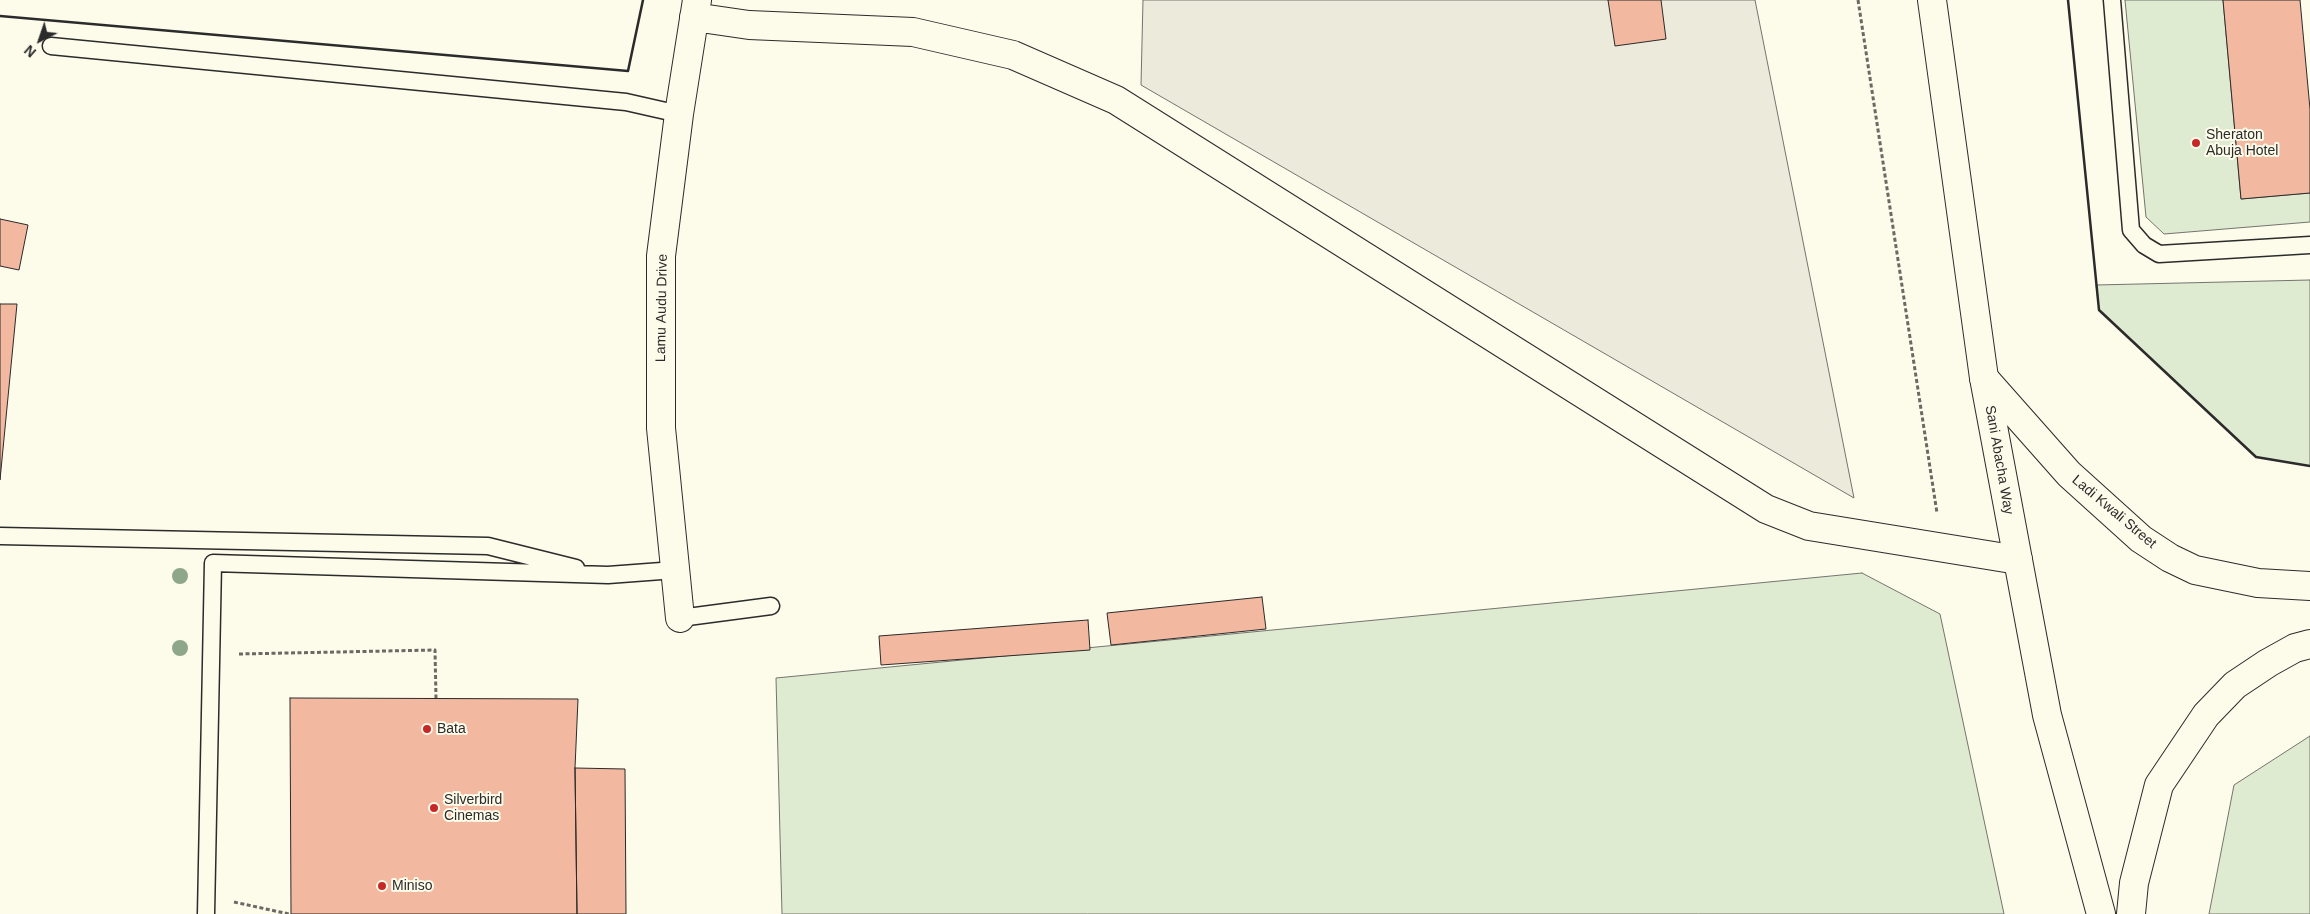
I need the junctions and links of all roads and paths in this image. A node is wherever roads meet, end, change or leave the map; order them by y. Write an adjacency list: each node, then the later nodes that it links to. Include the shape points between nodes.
1 (1858, 0): 10 (path)
2 (1932, 0): 8 (main road, Sani Abacha Way)
3 (2112, 0): 7 (lane, via 2131,230 2159,254)
4 (695, 8): 6 (main road, Lamu Audu Drive); 10 (main road, via 749,25 912,32 1013,55 1116,100 1766,509 1810,526)
5 (51, 46): 6 (lane, via 626,102)
6 (679, 114): 12 (main road, Lamu Audu Drive, via 661,266 660,428)
7 (2310, 245)
8 (1984, 378): 11 (main road, Sani Abacha Way); 14 (main road, Ladi Kwali Street, via 2069,474 2141,539 2170,558 2195,570 2258,583)
9 (0, 536): 13 (lane, via 488,546)
10 (1942, 547): 11 (main road)
11 (2018, 560): 23 (main road, Sani Abacha Way, via 2047,715)
12 (675, 570): 13 (lane); 16 (main road, Lamu Audu Drive)
13 (608, 576): 18 (lane, via 213,563)
14 (2310, 586)
15 (771, 606): 16 (lane)
16 (680, 618)
17 (2310, 644): 24 (main road, via 2295,648 2268,663 2235,686 2206,715 2159,785 2134,882)
18 (210, 655): 19 (path, via 435,650); 20 (lane)
19 (436, 698)
20 (206, 895): 21 (lane); 22 (path)
21 (206, 914)
22 (288, 914)
23 (2101, 914)
24 (2131, 914)

